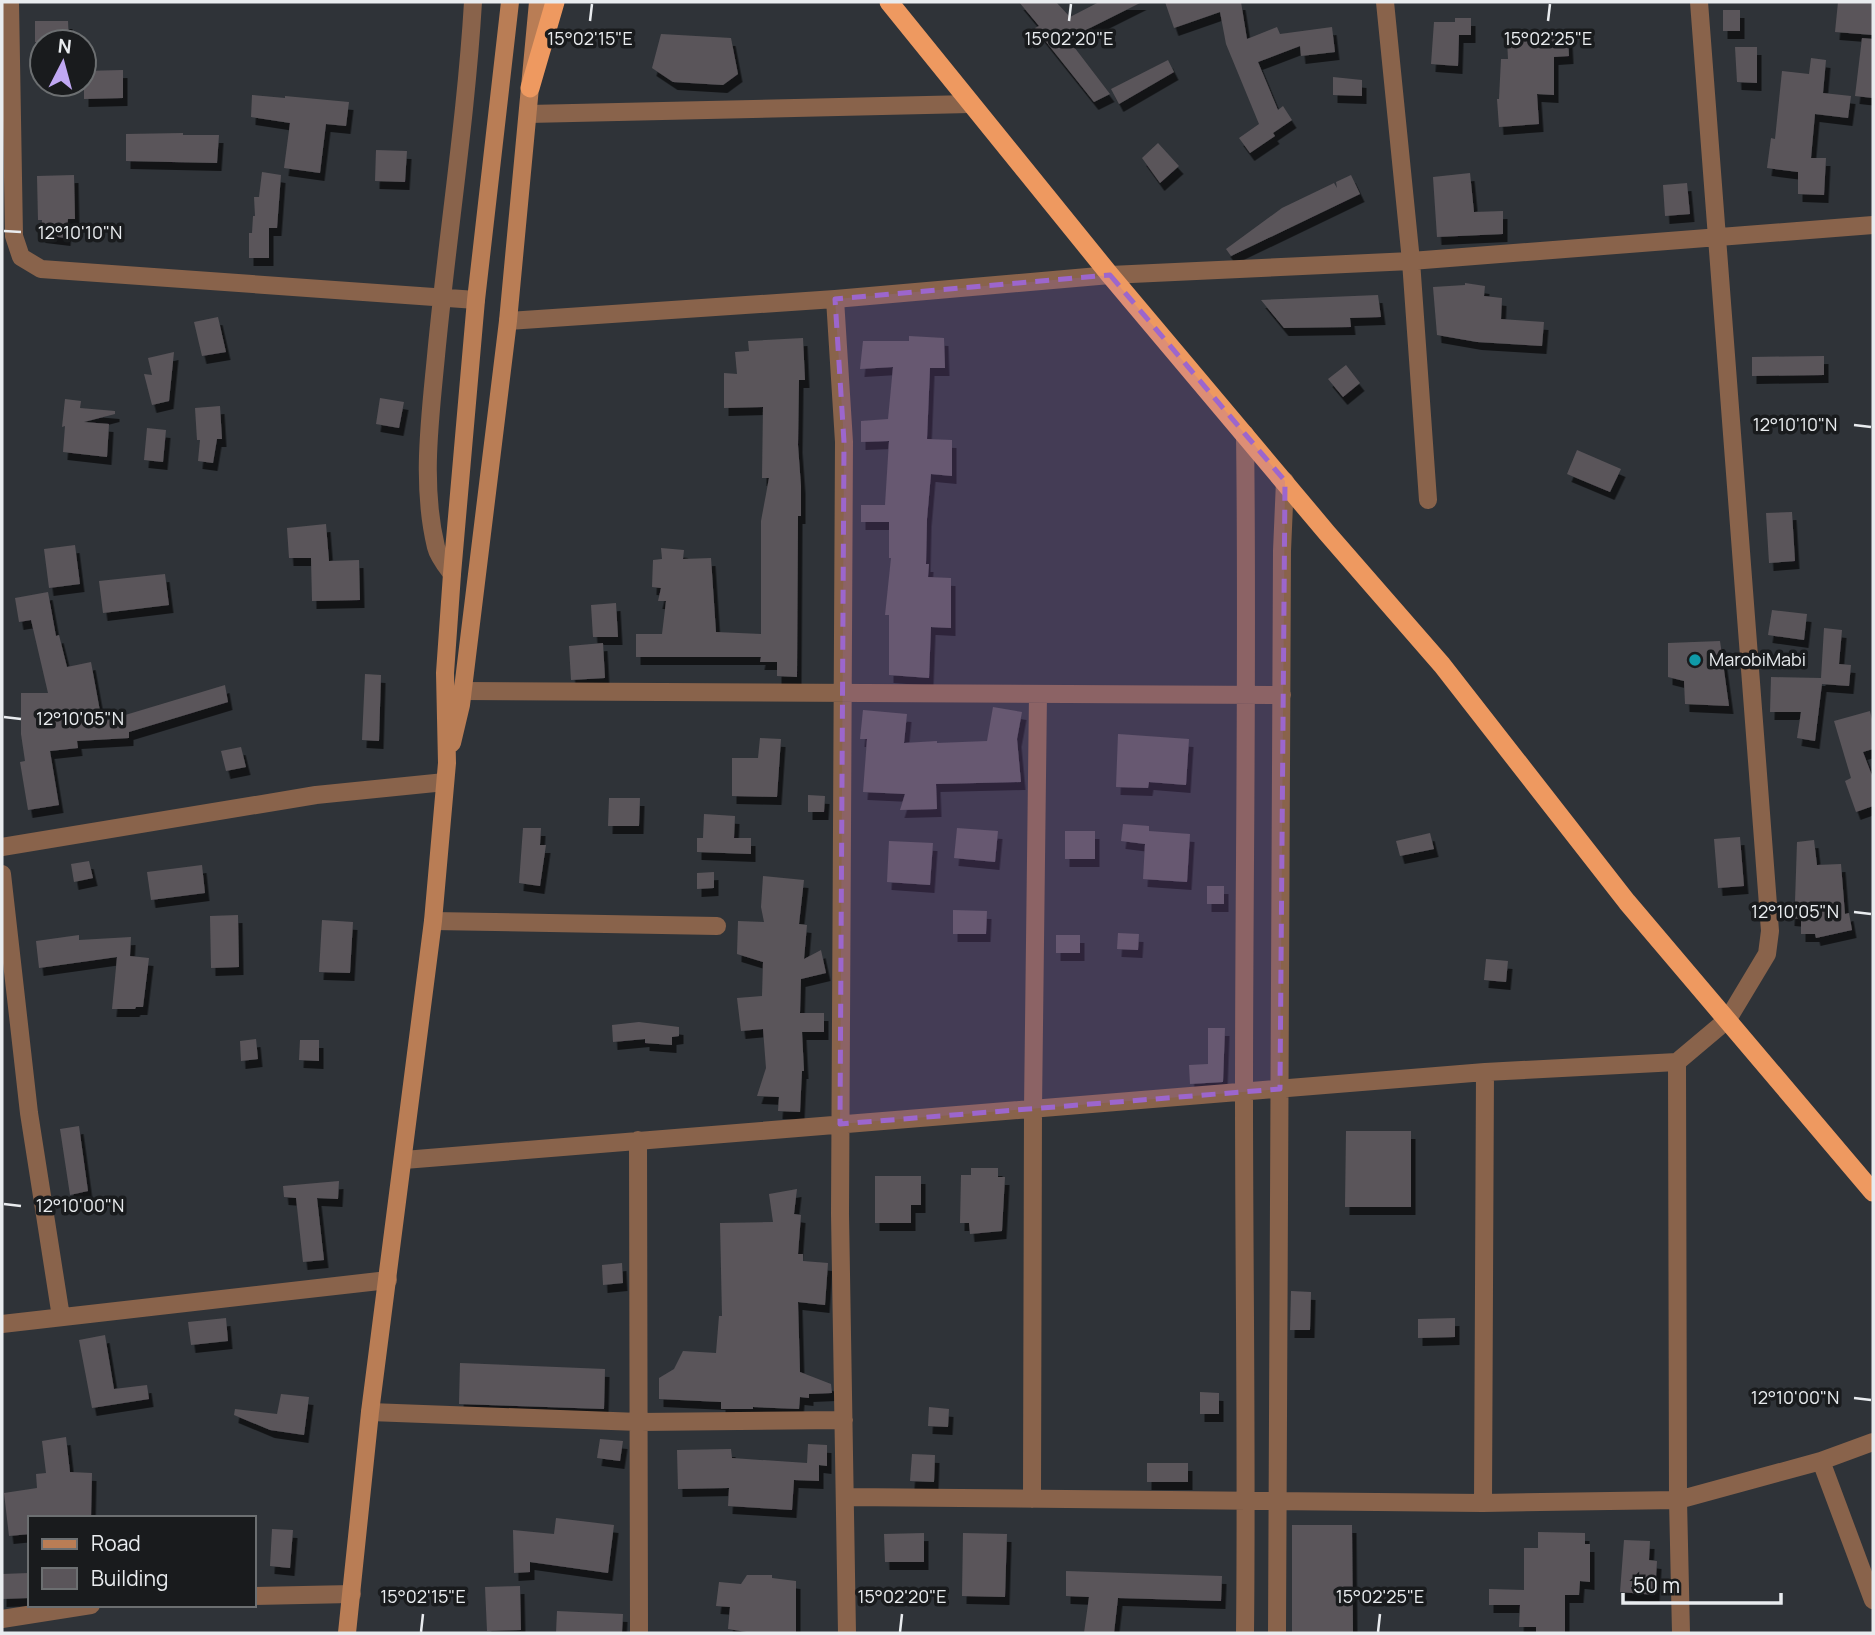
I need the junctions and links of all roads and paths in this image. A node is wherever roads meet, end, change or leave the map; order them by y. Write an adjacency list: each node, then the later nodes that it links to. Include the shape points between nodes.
1 (10, 2): 16 (street, via 14,236 21,257 41,269)
2 (473, 2): 16 (street)
3 (510, 2): 18 (main road)
4 (538, 2): 9 (main road)
5 (555, 2): 9 (highway)
6 (889, 2): 10 (highway)
7 (1385, 2): 14 (street)
8 (1699, 2): 13 (street)
9 (530, 88): 11 (main road)
10 (970, 104): 11 (street); 15 (highway)
11 (528, 114): 19 (main road)
12 (1873, 225): 13 (street)
13 (1717, 237): 14 (street); 35 (street, via 1770,931 1767,954)
14 (1410, 261): 15 (street); 22 (street)
15 (1110, 275): 17 (street); 20 (highway)
16 (442, 297): 18 (street); 23 (street, via 429,436 429,508 437,550)
17 (835, 299): 19 (street); 25 (street, via 844,442)
18 (476, 300): 23 (main road)
19 (508, 321): 24 (main road)
20 (1244, 434): 21 (highway); 27 (street)
21 (1285, 481): 28 (street); 35 (highway, via 1442,665 1627,902)
22 (1428, 500)
23 (452, 574): 29 (main road, via 445,673)
24 (463, 691): 25 (street); 29 (main road)
25 (842, 694): 26 (street); 41 (street)
26 (1038, 694): 27 (street); 40 (street)
27 (1248, 694): 28 (street); 39 (street)
28 (1282, 695): 38 (street)
29 (447, 763): 30 (main road)
30 (444, 782): 31 (street, via 316,795); 33 (main road)
31 (2, 847)
32 (2, 874): 46 (street, via 29,1113)
33 (433, 921): 34 (street); 43 (main road)
34 (717, 926)
35 (1728, 1019): 36 (street); 44 (highway)
36 (1677, 1062): 37 (street); 55 (street)
37 (1485, 1072): 38 (street); 58 (street)
38 (1280, 1089): 39 (street); 57 (street)
39 (1244, 1092): 40 (street); 56 (street)
40 (1033, 1108): 41 (street); 54 (street)
41 (841, 1124): 42 (street); 49 (street)
42 (638, 1140): 43 (street); 50 (street)
43 (404, 1160): 45 (main road)
44 (1873, 1192)
45 (388, 1280): 46 (street); 48 (main road)
46 (61, 1317): 47 (street)
47 (2, 1324)
48 (370, 1412): 50 (street); 59 (main road)
49 (844, 1420): 50 (street); 53 (street)
50 (639, 1422): 65 (street)
51 (1873, 1442): 52 (street)
52 (1821, 1461): 55 (street); 61 (street)
53 (846, 1497): 54 (street); 66 (street)
54 (1032, 1499): 56 (street)
55 (1678, 1500): 58 (street); 69 (street)
56 (1246, 1501): 57 (street); 67 (street)
57 (1278, 1501): 58 (street); 68 (street)
58 (1483, 1503)
59 (352, 1594): 60 (street); 64 (main road)
60 (256, 1597)
61 (1873, 1600)
62 (78, 1607): 63 (street)
63 (2, 1619)
64 (347, 1633)
65 (639, 1633)
66 (847, 1633)
67 (1245, 1633)
68 (1277, 1633)
69 (1681, 1633)

